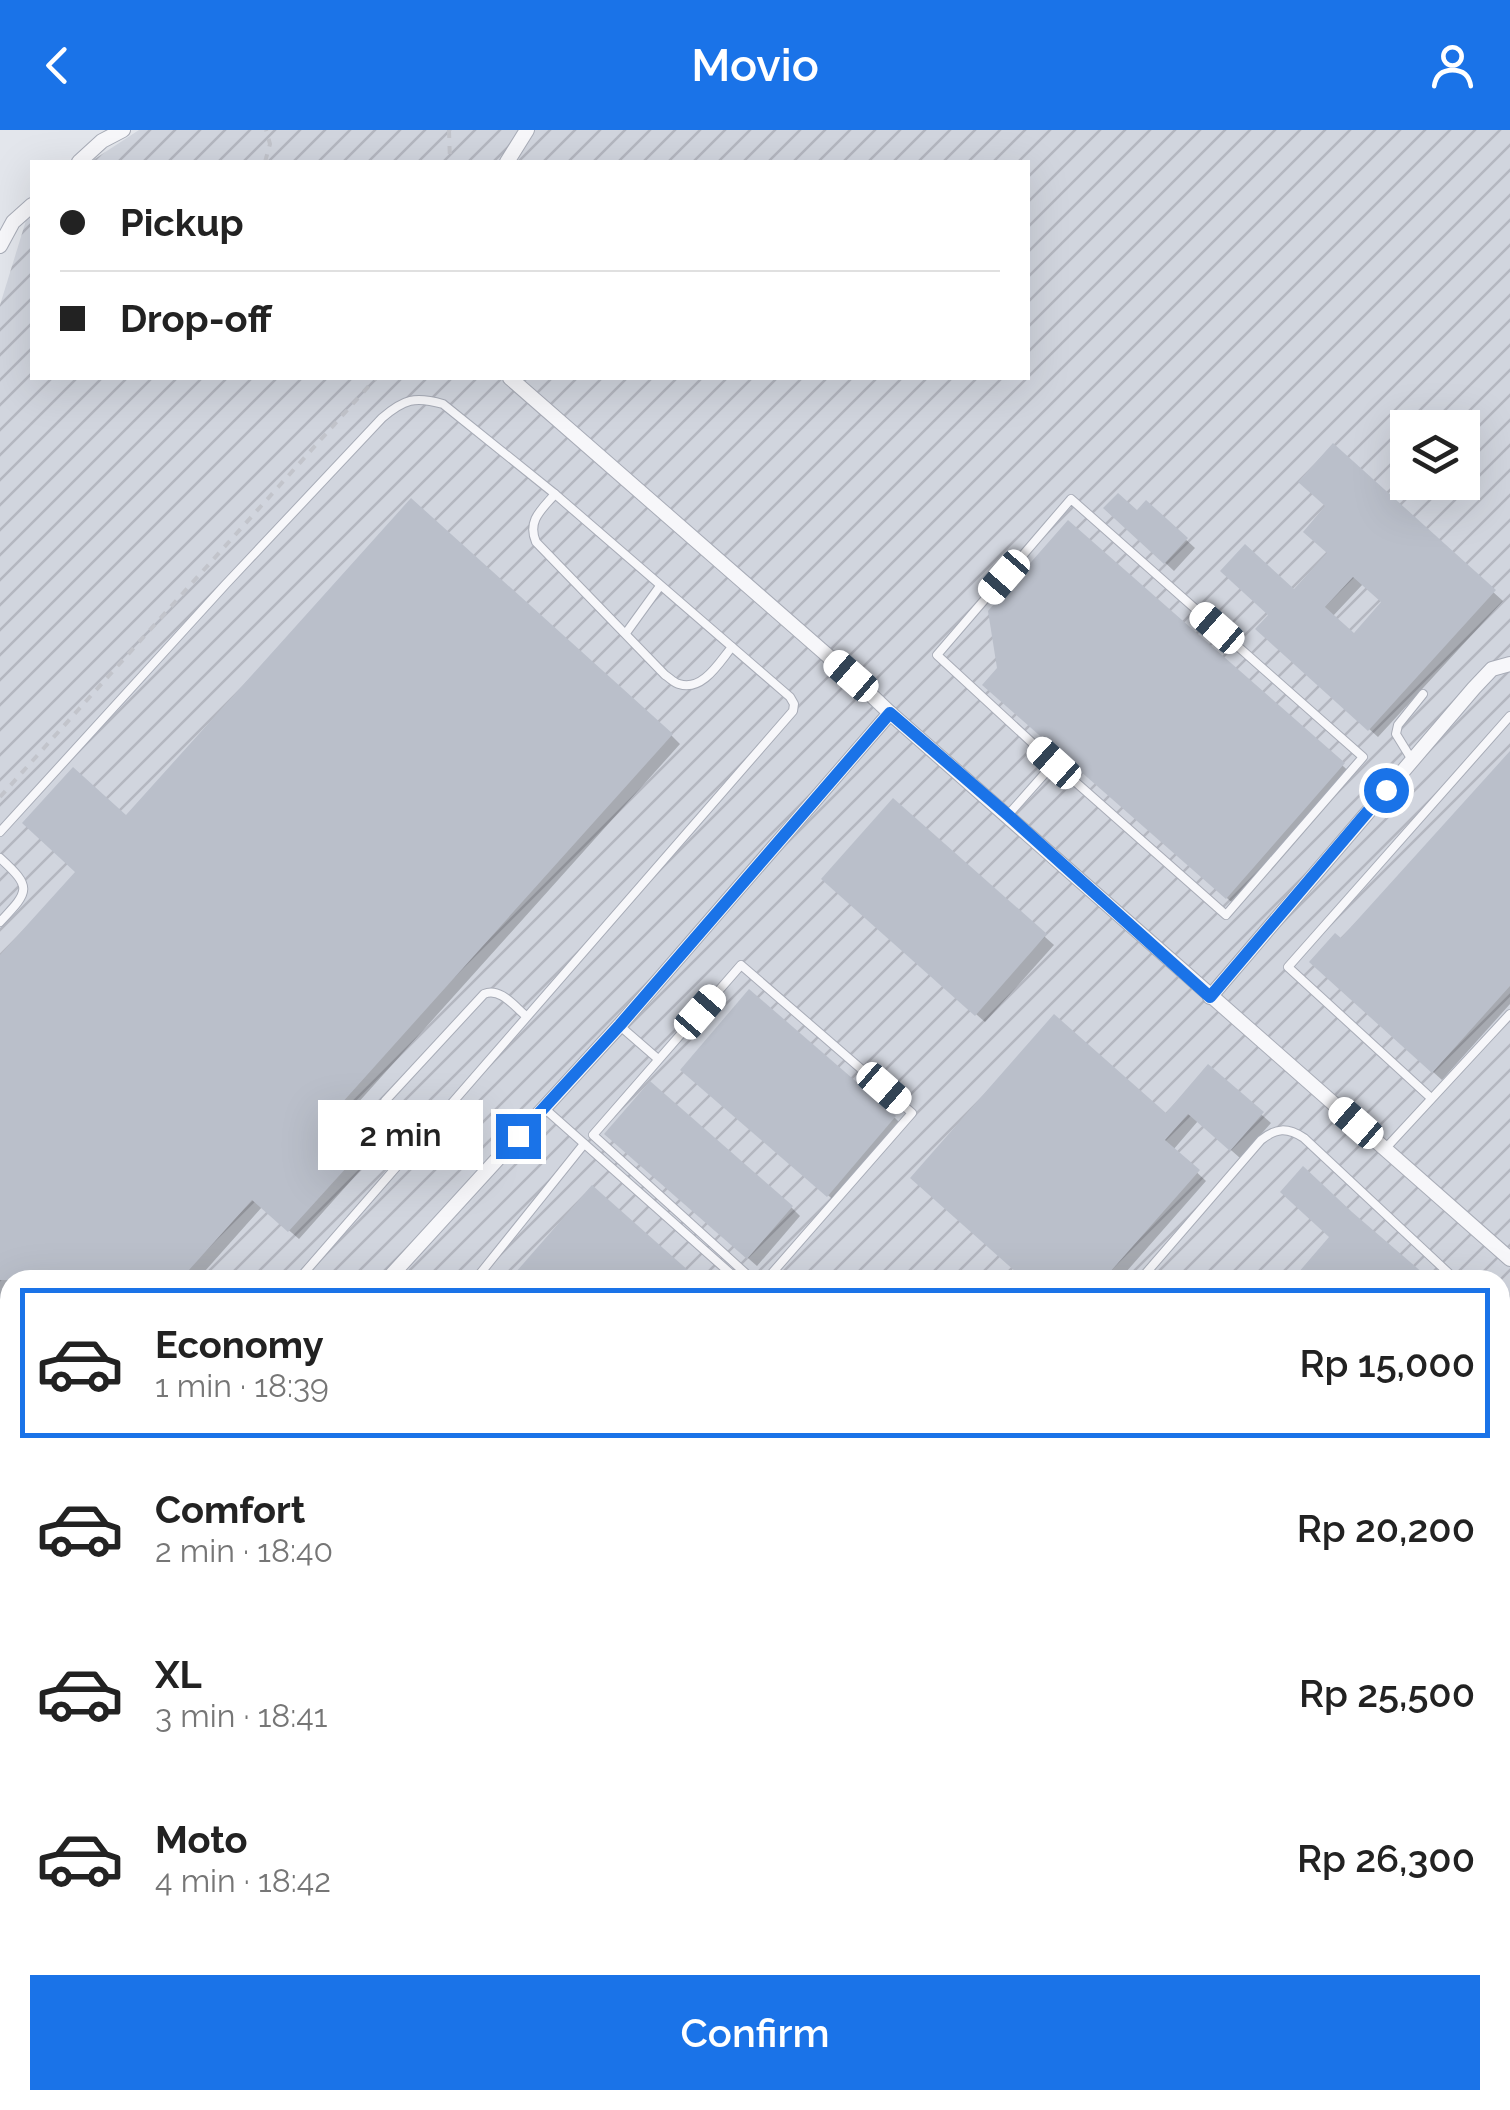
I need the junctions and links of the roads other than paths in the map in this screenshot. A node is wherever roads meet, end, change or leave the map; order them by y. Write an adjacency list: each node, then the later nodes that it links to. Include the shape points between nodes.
1 (123, 130): 3 (street)
2 (527, 130): 4 (street)
3 (80, 160)
4 (509, 160)
5 (30, 207): 6 (street)
6 (0, 246)
7 (512, 380): 14 (street)
8 (554, 494): 9 (lane); 10 (lane, via 533,520 536,542); 19 (lane, via 443,404 414,400 393,408)
9 (660, 586): 10 (lane); 11 (lane)
10 (626, 633): 11 (lane, via 680,685 705,679)
11 (732, 647): 24 (lane, via 790,696 793,711)
12 (1510, 664): 16 (street, via 1492,669)
13 (1424, 694): 16 (lane, via 1396,734)
14 (890, 713): 18 (street); 25 (street)
15 (1510, 716): 27 (lane, via 1288,968)
16 (1412, 760): 22 (street)
17 (1054, 763): 17 (lane, via 1226,915 1363,758 1071,499 937,656); 18 (lane)
18 (1008, 815): 22 (street)
19 (0, 832)
20 (0, 858): 21 (lane, via 24,887)
21 (0, 922)
22 (1210, 997): 31 (street)
23 (1510, 1014): 27 (lane)
24 (526, 1016): 30 (lane); 30 (lane, via 498,992 484,994 386,1100 384,1117)
25 (620, 1025): 26 (lane); 28 (street)
26 (658, 1059): 37 (lane, via 593,1134); 38 (lane, via 741,965 912,1113)
27 (1431, 1098): 31 (lane)
28 (544, 1108): 29 (lane); 34 (street)
29 (584, 1144): 35 (lane); 36 (lane)
30 (413, 1145): 33 (lane)
31 (1385, 1148): 32 (street)
32 (1510, 1259)
33 (307, 1269)
34 (395, 1270)
35 (483, 1270)
36 (727, 1270)
37 (742, 1270)
38 (775, 1270)
39 (1149, 1270): 40 (lane, via 1277,1129 1304,1138)
40 (1445, 1270)

